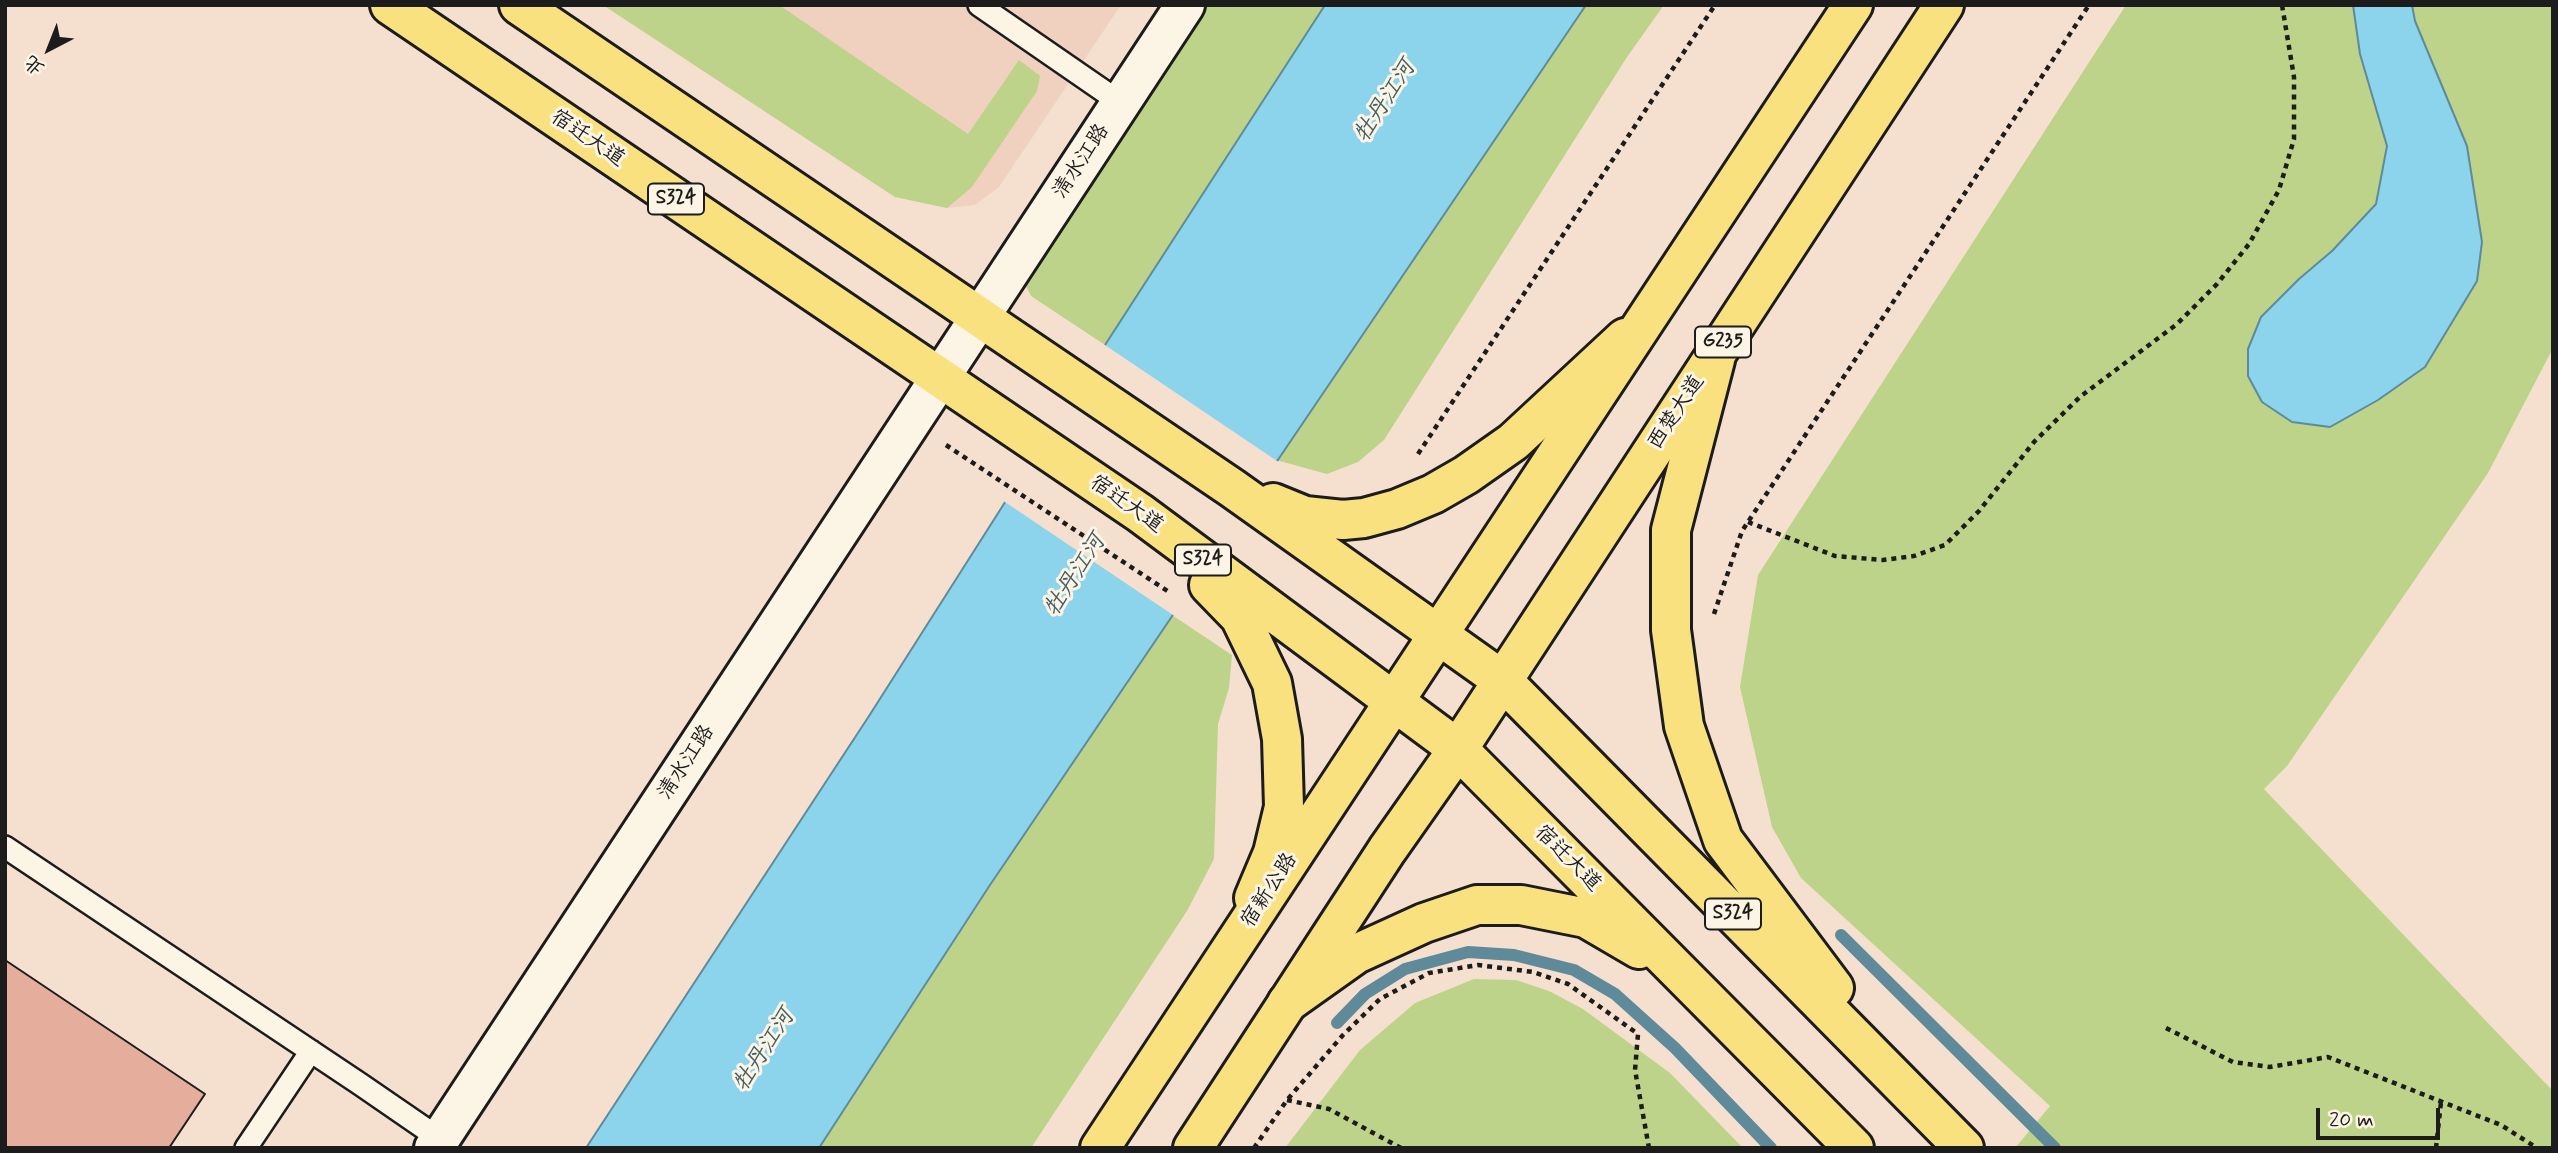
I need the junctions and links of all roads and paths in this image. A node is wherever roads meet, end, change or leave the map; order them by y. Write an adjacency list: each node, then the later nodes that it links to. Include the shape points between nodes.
1 (390, 5): 14 (main road, 宿迁大道 / S324)
2 (519, 5): 12 (main road, S324)
3 (979, 5): 10 (lane)
4 (1185, 5): 10 (street, 清水江路)
5 (1716, 5): 16 (path)
6 (1853, 5): 11 (main road)
7 (1944, 5): 13 (main road, 西楚大道 / G235)
8 (2089, 5): 19 (path)
9 (2282, 5): 19 (path, via 2294,77 2294,139 2279,190 2249,244 2177,324 2081,396 2034,442 1979,512 1945,545 1883,560 1835,556)
10 (1121, 103): 12 (street, 清水江路)
11 (1647, 318): 17 (main road, via 1513,442 1466,475 1397,509 1343,520 1305,516); 22 (main road)
12 (992, 327): 14 (street, 清水江路); 17 (main road, S324)
13 (1717, 352): 23 (main road, 西楚大道 / G235); 34 (main road, via 1671,530 1671,630 1684,726 1723,839)
14 (951, 386): 18 (main road, 宿迁大道 / S324); 35 (street, 清水江路)
15 (944, 444): 20 (path)
16 (1416, 456)
17 (1232, 488): 22 (main road, S324)
18 (1140, 513): 24 (main road, 宿迁大道 / S324); 27 (main road, via 1240,617 1272,683 1282,739 1284,807 1273,853)
19 (1748, 522): 21 (path)
20 (1173, 595)
21 (1710, 622)
22 (1439, 634): 23 (main road, S324); 24 (main road, 宿新公路)
23 (1502, 680): 25 (main road); 34 (main road, S324)
24 (1394, 702): 25 (main road, 宿迁大道 / S324); 27 (main road, 宿新公路)
25 (1458, 749): 28 (main road, 宿迁大道 / S324); 29 (main road)
26 (5, 847): 31 (lane)
27 (1235, 944): 37 (main road, 宿新公路)
28 (1683, 975): 29 (main road, via 1586,918 1521,905 1477,905 1356,954); 42 (main road, 宿迁大道 / S324)
29 (1287, 1003): 38 (main road)
30 (2166, 1028): 33 (path, via 2233,1062 2270,1067 2328,1057)
31 (311, 1051): 35 (lane); 36 (lane)
32 (1287, 1100): 39 (path); 40 (path, via 1329,1109); 41 (path, via 1380,999 1429,973 1478,965 1519,970 1568,984 1638,1034 1635,1070)
33 (2441, 1102): 44 (path); 45 (path, via 2501,1125)
34 (1922, 1105): 43 (main road, S324)
35 (437, 1144)
36 (246, 1148)
37 (1100, 1148)
38 (1193, 1148)
39 (1254, 1148)
40 (1401, 1148)
41 (1649, 1148)
42 (1854, 1148)
43 (1964, 1148)
44 (2436, 1148)
45 (2537, 1148)

